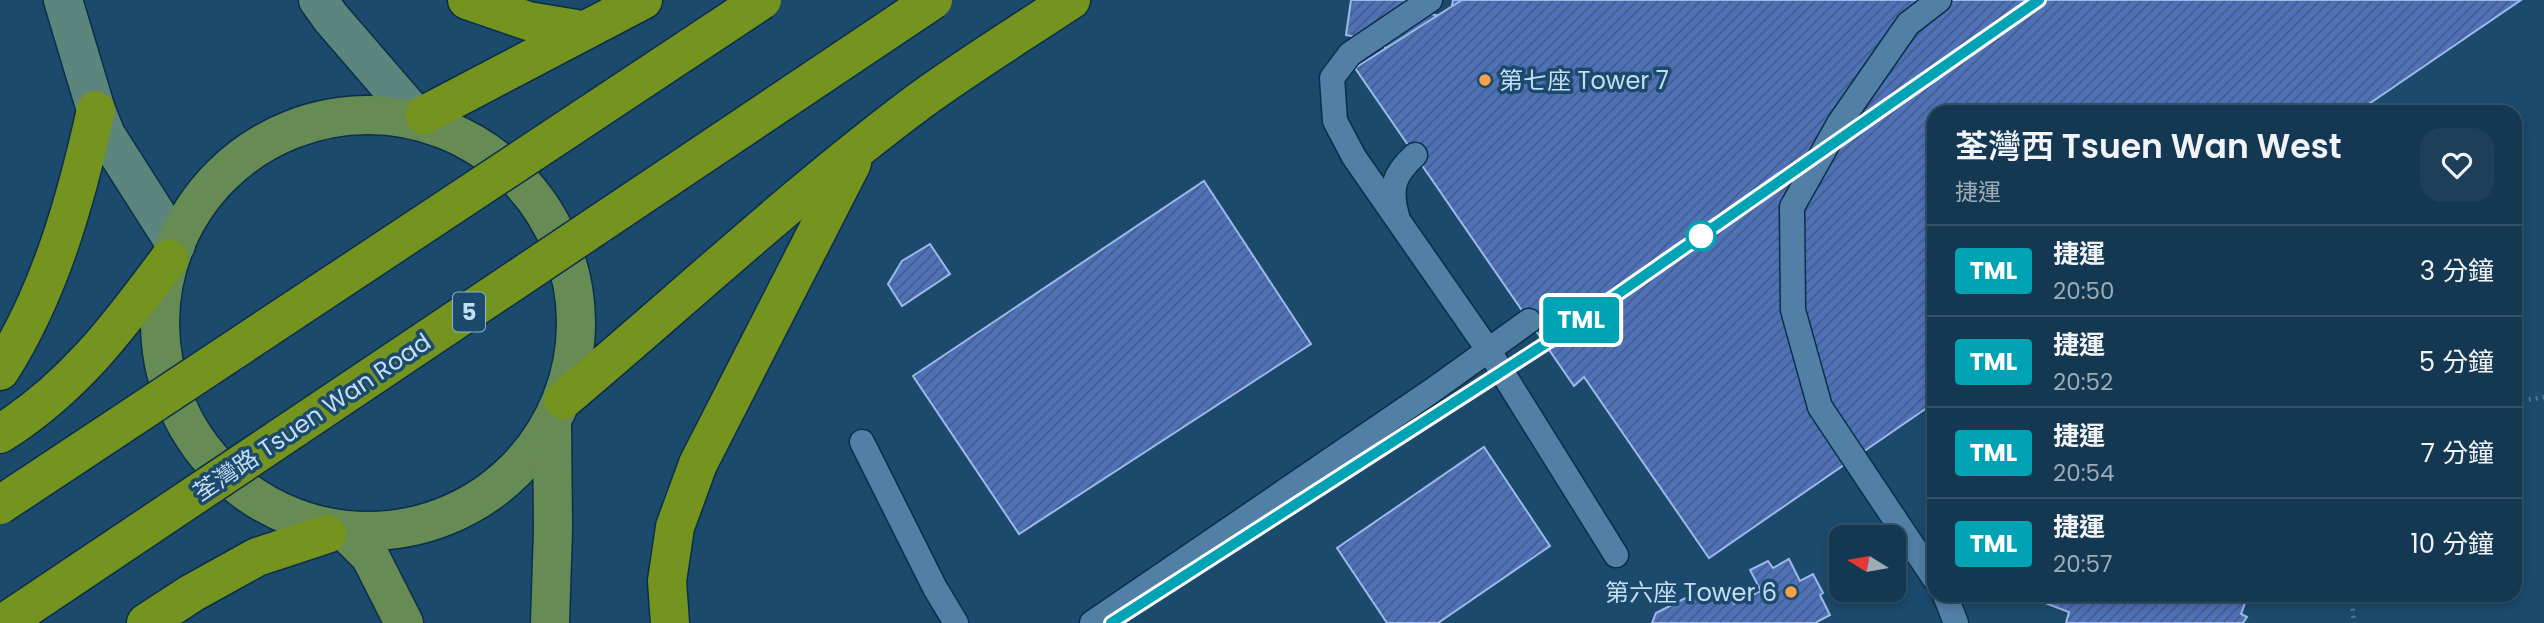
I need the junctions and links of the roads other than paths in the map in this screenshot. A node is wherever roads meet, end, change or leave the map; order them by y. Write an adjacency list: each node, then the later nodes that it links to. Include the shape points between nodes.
1 (63, 0): 11 (main road)
2 (318, 0): 12 (main road)
3 (467, 0): 10 (highway, via 528,21)
4 (643, 0): 10 (highway)
5 (762, 0): 23 (highway, bridge)
6 (933, 0): 28 (highway, 荃灣路 Tsuen Wan Road / 5, bridge)
7 (1071, 0): 13 (highway, via 922,99)
8 (1430, 0): 15 (lane, via 1350,54 1332,78 1335,121 1354,158)
9 (1939, 0): 26 (lane, via 1908,23 1840,122 1792,207 1793,310 1820,407)
10 (582, 30): 12 (highway)
11 (96, 110): 16 (main road); 19 (highway, via 59,246)
12 (419, 114): 16 (main road, via 359,115 312,125 273,142 208,201); 20 (main road, via 492,152 523,178 555,220 574,268 575,325)
13 (860, 149): 20 (highway, via 728,256); 32 (highway, via 698,464 675,527 667,581)
14 (1415, 155): 15 (lane, via 1399,169 1394,184)
15 (1399, 223): 18 (lane)
16 (172, 252): 21 (highway, via 113,335 60,390); 24 (main road, via 160,312 159,349 165,392 189,442 275,514)
17 (1529, 321): 18 (lane)
18 (1489, 351): 25 (lane); 34 (lane)
19 (0, 371)
20 (557, 411): 24 (main road, via 534,449 478,493 386,530); 31 (main road)
21 (0, 434)
22 (862, 442): 33 (lane)
23 (0, 505)
24 (338, 535): 29 (highway, via 257,557); 30 (main road, via 370,556)
25 (1616, 555)
26 (1927, 568)
27 (1948, 602): 35 (lane)
28 (4, 623)
29 (146, 623)
30 (404, 623)
31 (550, 623)
32 (670, 623)
33 (956, 623)
34 (1091, 623)
35 (1956, 623)

